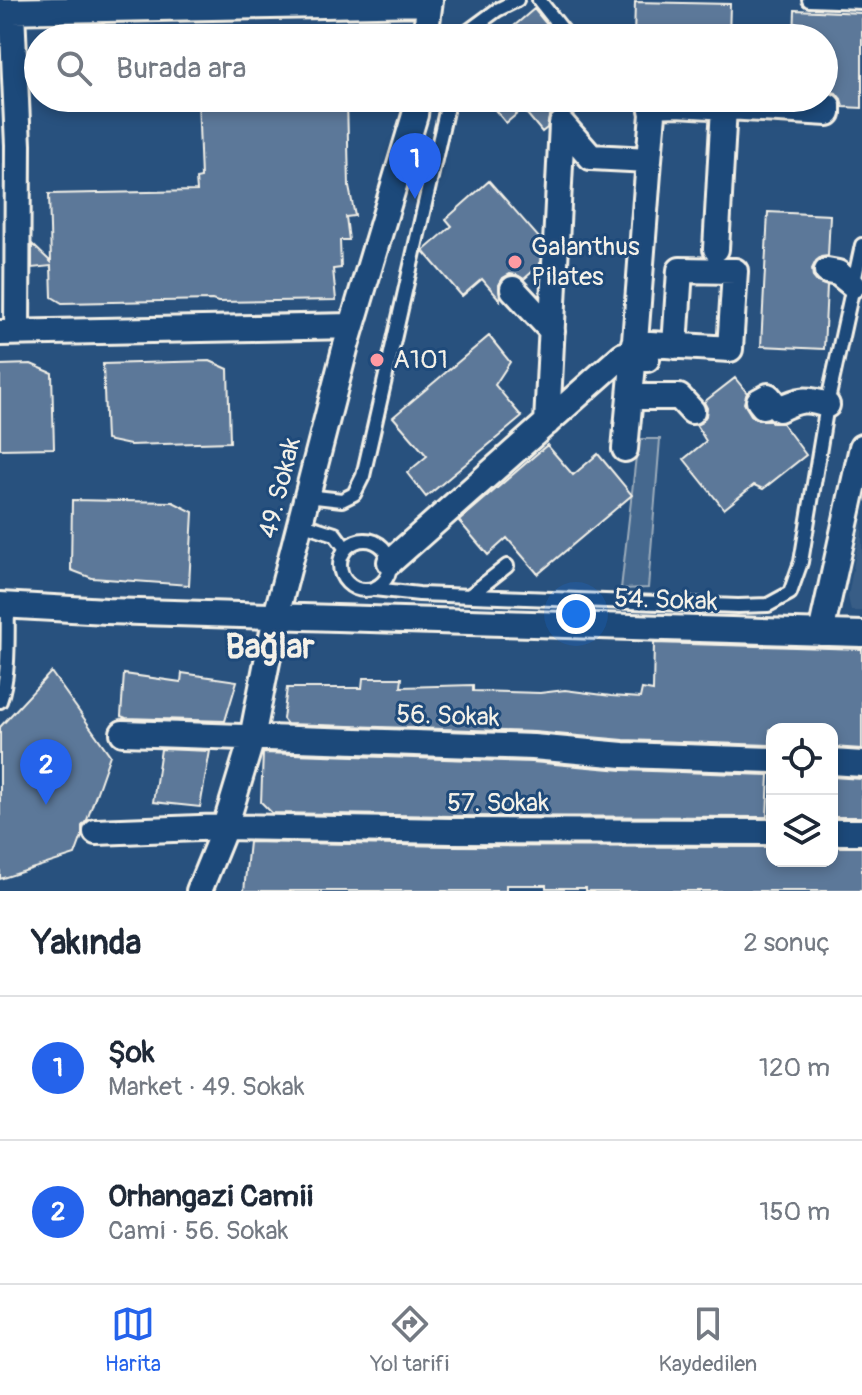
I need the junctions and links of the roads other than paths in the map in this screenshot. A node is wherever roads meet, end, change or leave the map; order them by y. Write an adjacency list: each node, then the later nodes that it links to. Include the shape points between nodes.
1 (517, 0): 8 (lane)
2 (539, 0): 9 (lane)
3 (809, 0): 5 (lane)
4 (429, 2): 6 (street); 7 (street)
5 (862, 2)
6 (6, 11): 22 (street, via 18,145)
7 (427, 24)
8 (478, 24)
9 (558, 24)
10 (415, 112): 20 (street, 49. Sokak)
11 (446, 112): 32 (lane, via 363,476 354,494 342,500)
12 (653, 112): 14 (street)
13 (724, 112): 16 (street)
14 (649, 160): 21 (street, via 591,157 559,121); 24 (street)
15 (862, 245): 18 (lane)
16 (716, 249)
17 (827, 271): 18 (street)
18 (853, 285): 26 (lane)
19 (513, 289): 21 (street)
20 (352, 326): 22 (street); 32 (street, 49. Sokak)
21 (552, 331): 29 (street)
22 (8, 333)
23 (675, 346): 24 (street)
24 (639, 352): 25 (street); 29 (street, via 623,355)
25 (630, 397): 28 (street, via 679,397); 31 (street)
26 (827, 405): 27 (street, via 809,399 779,409 768,396 759,401); 38 (lane, via 801,562 790,593 768,605)
27 (763, 406)
28 (692, 411)
29 (547, 423): 35 (street)
30 (862, 447): 41 (street)
31 (625, 449)
32 (307, 496): 33 (street, 49. Sokak)
33 (300, 523): 34 (lane, via 335,534); 40 (street, 49. Sokak)
34 (346, 549): 35 (lane, via 368,540); 37 (lane, via 340,564 344,580 358,589)
35 (390, 562): 37 (lane, via 386,578)
36 (507, 566): 38 (lane)
37 (374, 589): 38 (lane)
38 (469, 596)
39 (4, 605): 40 (street, 54. Sokak); 43 (lane)
40 (276, 616): 41 (street, 54. Sokak); 45 (street, 49. Sokak)
41 (821, 633): 42 (street, 54. Sokak)
42 (862, 634)
43 (0, 701)
44 (123, 733): 45 (street, 56. Sokak)
45 (252, 738): 46 (street, 56. Sokak); 49 (street, 49. Sokak)
46 (766, 760)
47 (838, 762): 48 (street)
48 (862, 764)
49 (225, 827): 50 (street, 57. Sokak); 51 (street, 57. Sokak); 54 (street, 49. Sokak)
50 (96, 832)
51 (766, 832)
52 (838, 832): 53 (street)
53 (862, 832)
54 (199, 891)

